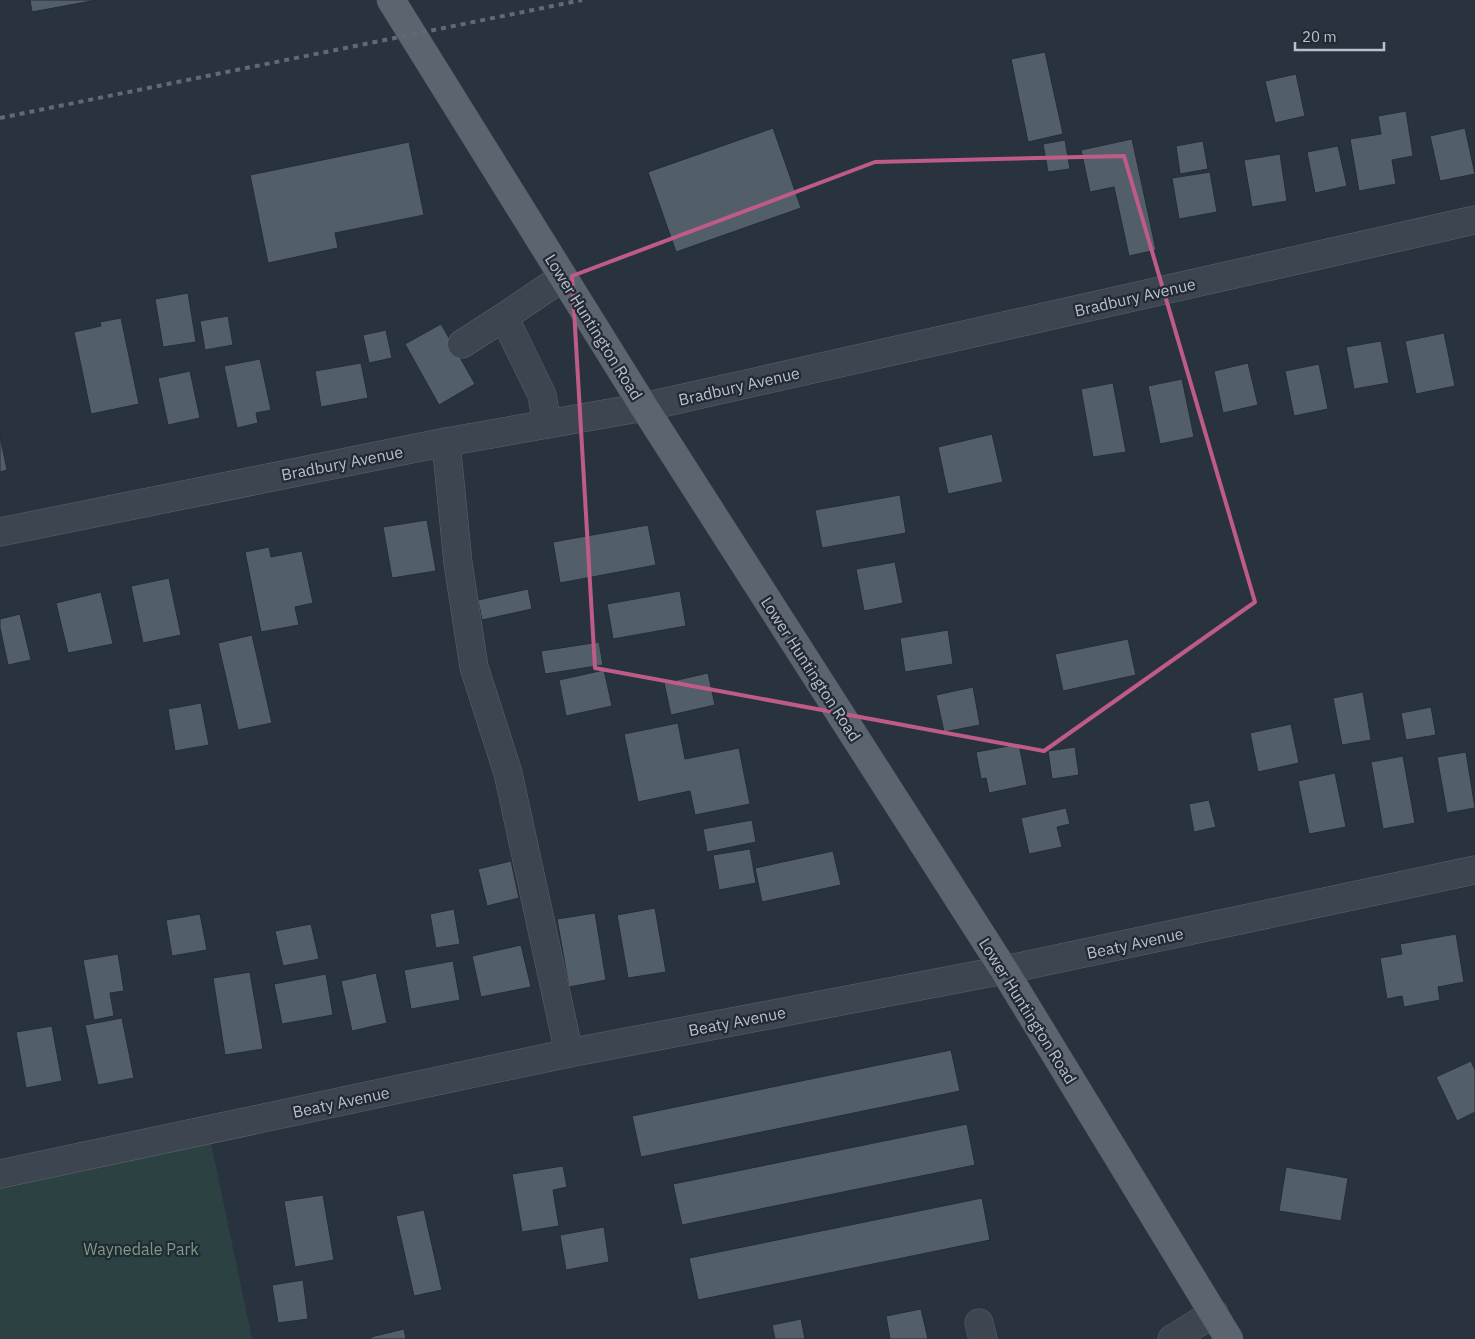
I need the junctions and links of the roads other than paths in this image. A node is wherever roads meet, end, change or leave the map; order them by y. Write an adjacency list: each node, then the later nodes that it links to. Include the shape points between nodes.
1 (391, 0): 3 (main road, Lower Huntington Road)
2 (1475, 220): 6 (street, Bradbury Avenue)
3 (563, 277): 4 (street); 6 (main road, Lower Huntington Road)
4 (504, 317): 5 (street); 7 (street, via 542,395)
5 (462, 344)
6 (644, 407): 7 (street, Bradbury Avenue); 11 (main road, Lower Huntington Road)
7 (548, 424): 8 (street, Bradbury Avenue)
8 (446, 442): 9 (street, Bradbury Avenue); 12 (street, via 458,563 474,667 508,773)
9 (0, 532)
10 (1475, 870): 11 (street, Beaty Avenue)
11 (1004, 970): 12 (street, Beaty Avenue); 14 (main road, Lower Huntington Road)
12 (569, 1054): 13 (street, Beaty Avenue)
13 (0, 1174)
14 (1214, 1314): 15 (street); 16 (main road, Lower Huntington Road)
15 (1172, 1339)
16 (1229, 1339)

